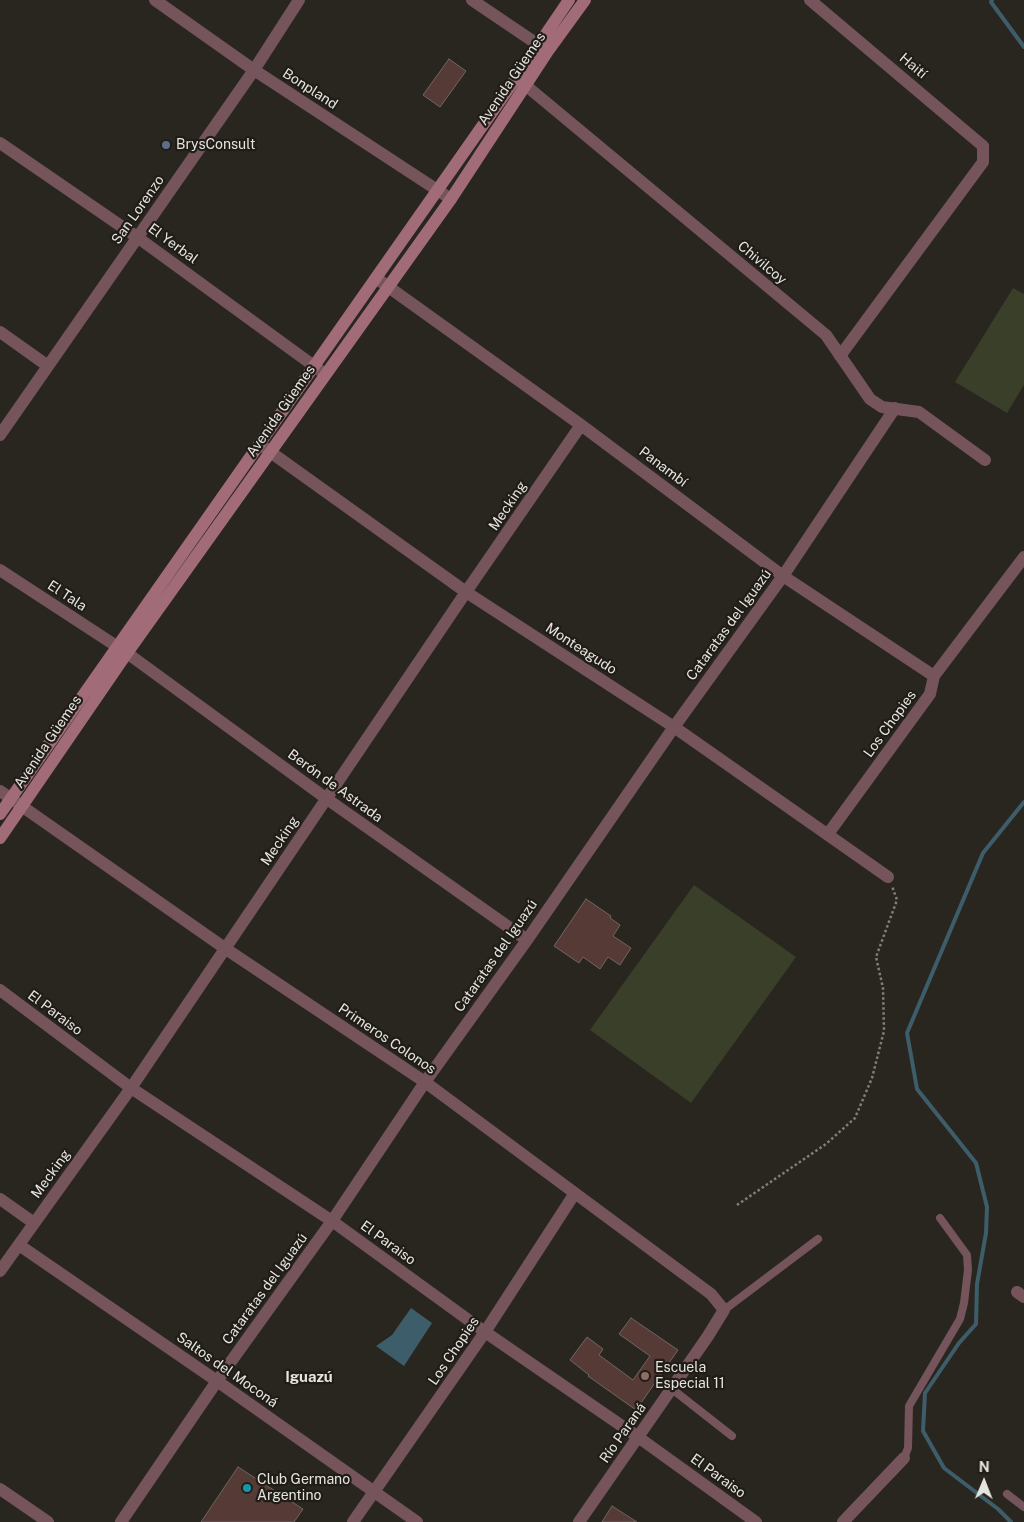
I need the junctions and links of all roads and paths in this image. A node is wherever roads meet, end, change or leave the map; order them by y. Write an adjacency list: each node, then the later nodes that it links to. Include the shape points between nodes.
1 (155, 0): 8 (street, Bonpland)
2 (299, 0): 8 (street, San Lorenzo)
3 (472, 0): 7 (street)
4 (569, 0): 7 (main road, Avenida Güemes)
5 (585, 0): 7 (main road, Avenida Güemes)
6 (810, 0): 17 (street, Haití, via 984,146 983,162)
7 (543, 48): 9 (main road, Avenida Güemes)
8 (254, 70): 11 (street, Bonpland); 13 (street, San Lorenzo)
9 (521, 82): 11 (main road, Avenida Güemes); 12 (main road, Avenida Güemes); 17 (street, Chivilcoy, via 826,335)
10 (0, 143): 13 (street, El Yerbal)
11 (438, 189): 12 (street, Bonpland); 14 (main road, Avenida Güemes)
12 (452, 199): 15 (main road, Avenida Güemes)
13 (137, 237): 18 (street, San Lorenzo); 19 (street, El Yerbal)
14 (376, 278): 15 (street, Panambí); 19 (main road, Avenida Güemes)
15 (388, 286): 20 (main road, Avenida Güemes); 22 (street, Panambí)
16 (0, 332): 18 (street)
17 (840, 356): 21 (street, Chivilcoy, via 870,399 882,407)
18 (48, 366): 23 (street, San Lorenzo)
19 (315, 366): 20 (street, El Yerbal); 24 (main road, Avenida Güemes)
20 (326, 374): 25 (main road, Avenida Güemes)
21 (895, 408): 26 (street, Chivilcoy, via 919,412); 29 (street, Cataratas del Iguazú)
22 (581, 425): 29 (street, Panambí); 30 (street, Mecking)
23 (0, 435)
24 (259, 444): 25 (street, Monteagudo); 31 (main road, Avenida Güemes)
25 (270, 451): 30 (street, Monteagudo); 31 (main road, Avenida Güemes)
26 (985, 460)
27 (1024, 558): 32 (street, Los Chopies)
28 (0, 570): 31 (street, El Tala)
29 (783, 576): 32 (street, Panambí); 33 (street, Cataratas del Iguazú)
30 (466, 592): 33 (street, Monteagudo); 36 (street, Mecking)
31 (122, 650): 35 (main road, Avenida Güemes); 36 (street, Berón de Astrada); 37 (main road, Avenida Güemes)
32 (934, 676): 39 (street, Los Chopies, via 930,694)
33 (674, 727): 39 (street, Monteagudo); 42 (street, Cataratas del Iguazú)
34 (0, 791): 35 (street, Primeros Colonos)
35 (11, 799): 37 (street, Primeros Colonos); 38 (main road, Avenida Güemes)
36 (326, 799): 42 (street, Berón de Astrada); 43 (street, Mecking)
37 (22, 806): 40 (main road, Avenida Güemes); 43 (street, Primeros Colonos)
38 (0, 814)
39 (828, 834): 41 (street, Monteagudo)
40 (0, 838)
41 (888, 877): 49 (path, via 897,900 876,957 883,988 884,1031 872,1078 855,1118 826,1144)
42 (526, 940): 45 (street, Cataratas del Iguazú)
43 (226, 950): 45 (street, Primeros Colonos); 46 (street, Mecking)
44 (0, 990): 46 (street, El Paraiso)
45 (425, 1082): 47 (street, Primeros Colonos); 51 (street, Cataratas del Iguazú)
46 (131, 1088): 51 (street, El Paraiso); 52 (street, Mecking)
47 (575, 1193): 56 (street, Primeros Colonos, via 711,1294); 57 (street, Los Chopies)
48 (0, 1199): 52 (street)
49 (737, 1205)
50 (940, 1218): 62 (lane, via 967,1254 964,1303 960,1319 909,1406 908,1448)
51 (332, 1221): 57 (street, El Paraiso); 58 (street, Cataratas del Iguazú)
52 (34, 1223): 54 (street, Mecking)
53 (818, 1239): 56 (lane)
54 (19, 1245): 55 (street, Mecking); 58 (street, Saltos del Moconá)
55 (0, 1271)
56 (724, 1310): 59 (street, Río Paraná)
57 (485, 1332): 61 (street, El Paraiso); 64 (street, Los Chopies)
58 (217, 1381): 64 (street, Saltos del Moconá); 68 (street, Cataratas del Iguazú)
59 (672, 1389): 60 (lane); 61 (street, Río Paraná)
60 (732, 1436)
61 (638, 1437): 71 (street, Río Paraná); 72 (street, El Paraiso)
62 (904, 1458): 73 (street)
63 (0, 1489): 67 (street)
64 (375, 1493): 69 (street, Los Chopies); 70 (street, Saltos del Moconá)
65 (1007, 1494): 66 (lane)
66 (1024, 1508)
67 (48, 1522)
68 (121, 1522)
69 (353, 1522)
70 (417, 1522)
71 (579, 1522)
72 (756, 1522)
73 (843, 1522)

